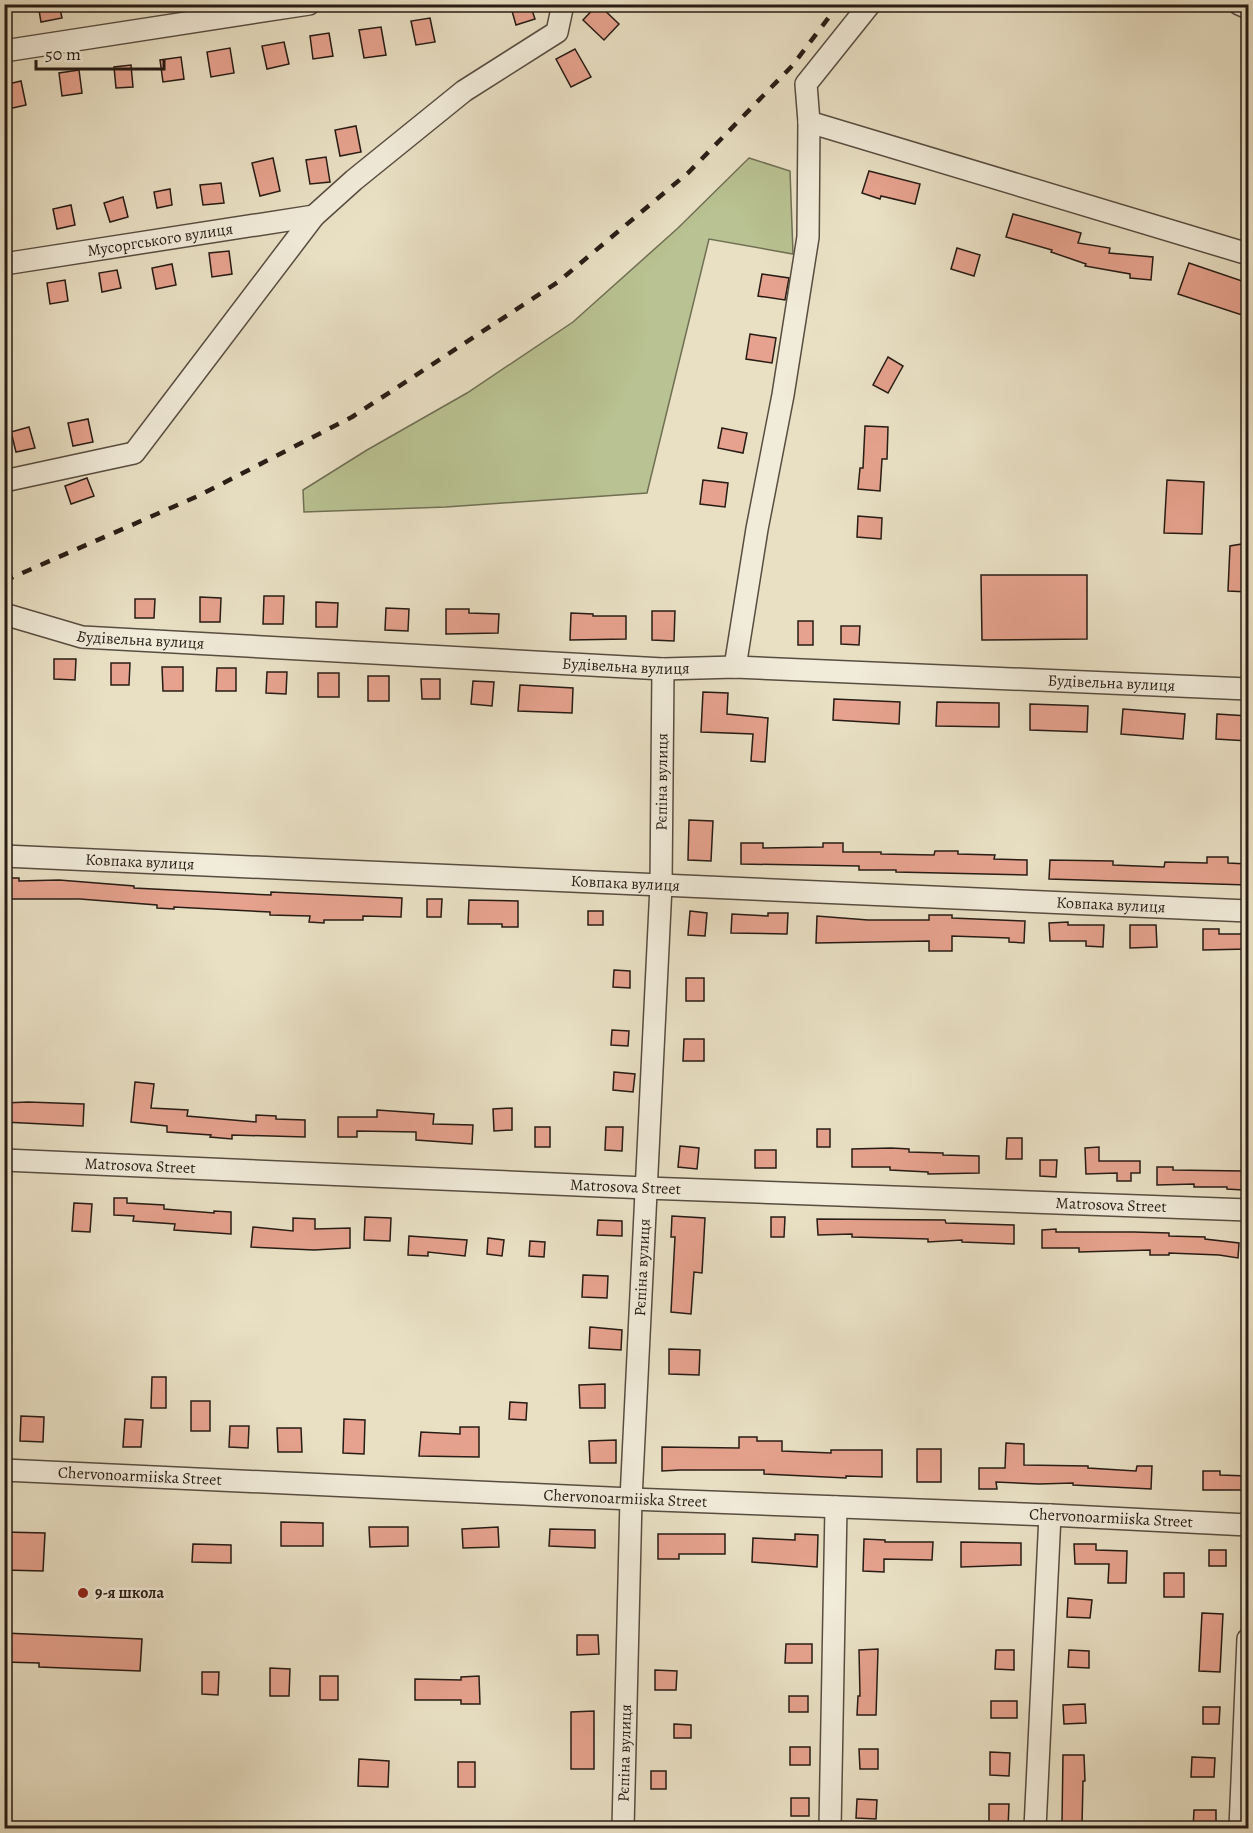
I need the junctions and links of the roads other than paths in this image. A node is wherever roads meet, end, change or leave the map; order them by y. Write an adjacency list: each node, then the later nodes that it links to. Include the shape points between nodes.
1 (309, 4): 6 (street)
2 (562, 4): 8 (street, via 556,32 464,91)
3 (870, 4): 7 (street, via 806,84)
4 (1239, 4): 5 (street)
5 (1248, 8)
6 (4, 51)
7 (809, 122): 9 (street); 13 (street, via 808,237)
8 (314, 216): 10 (street, Мусоргського вулиця); 11 (street, via 134,453)
9 (1248, 254)
10 (4, 264)
11 (4, 481)
12 (4, 614): 14 (street, Будівельна вулиця, via 82,637)
13 (735, 667): 14 (street, Будівельна вулиця); 15 (street, Будівельна вулиця)
14 (663, 669): 17 (street, Рєпіна вулиця)
15 (1248, 689)
16 (4, 856): 17 (street, Ковпака вулиця)
17 (661, 886): 18 (street, Ковпака вулиця); 20 (street, Рєпіна вулиця)
18 (1248, 911)
19 (4, 1160): 20 (street, Matrosova Street)
20 (646, 1188): 21 (street, Matrosova Street); 23 (street, Рєпіна вулиця)
21 (1248, 1210)
22 (4, 1470): 23 (street, Chervonoarmiiska Street)
23 (631, 1499): 24 (street, Chervonoarmiiska Street); 28 (street, Рєпіна вулиця)
24 (836, 1507): 25 (street, Chervonoarmiiska Street); 29 (street)
25 (1050, 1515): 26 (street, Chervonoarmiiska Street); 30 (street)
26 (1248, 1525)
27 (1248, 1639): 31 (street)
28 (623, 1828)
29 (830, 1828)
30 (1035, 1828)
31 (1240, 1828)

